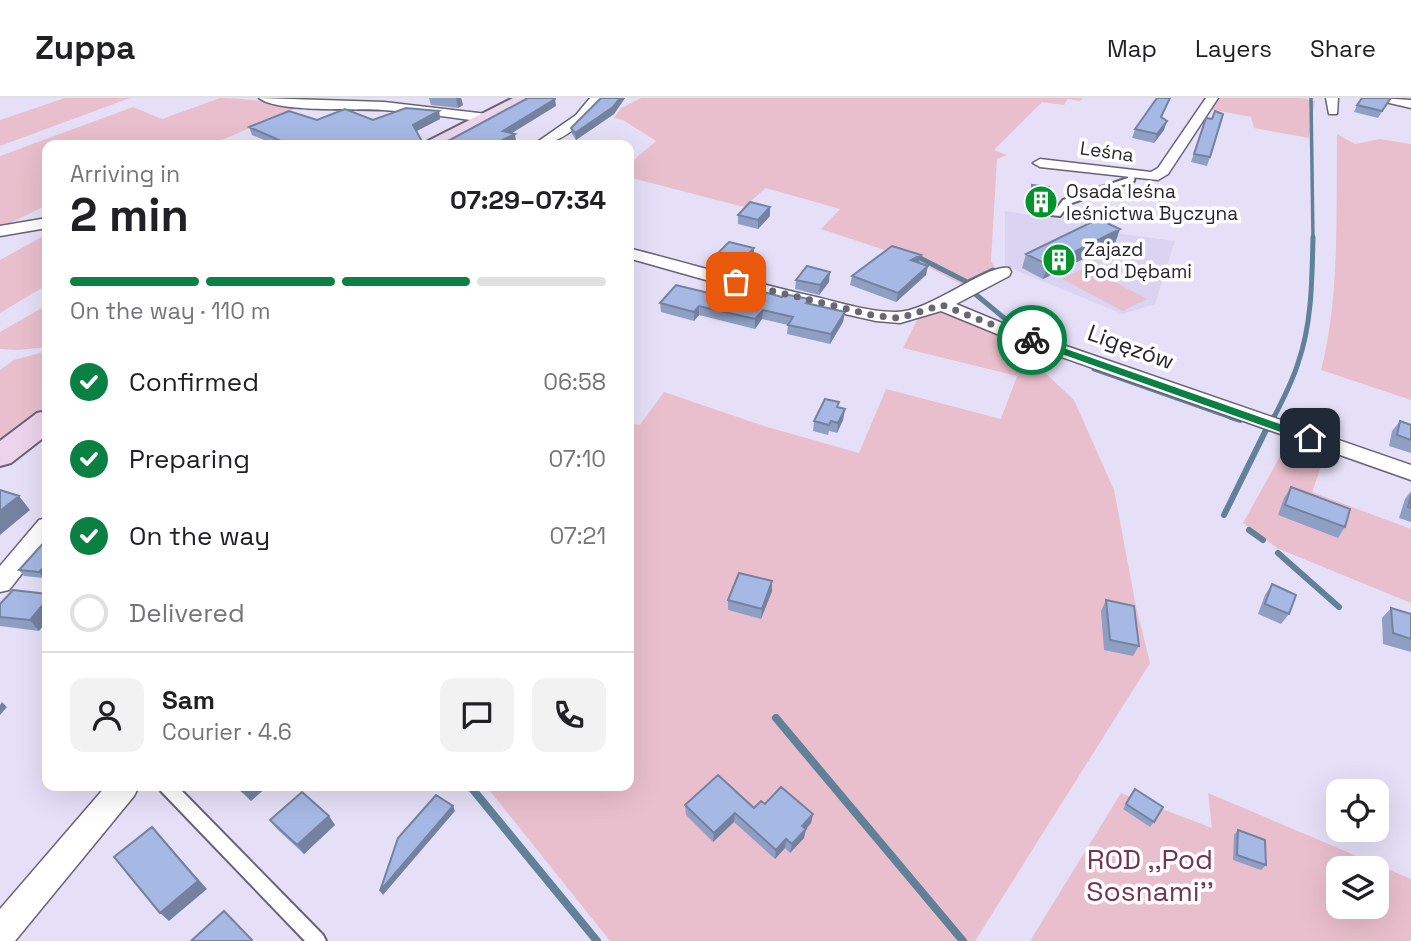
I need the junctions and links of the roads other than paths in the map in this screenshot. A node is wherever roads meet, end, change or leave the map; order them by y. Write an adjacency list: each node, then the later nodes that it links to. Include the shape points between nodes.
1 (265, 98): 7 (street)
2 (527, 98): 7 (main road)
3 (596, 98): 9 (street, via 581,118)
4 (1212, 98): 11 (street, Leśna, via 1163,171 1153,177)
5 (1385, 98): 6 (street)
6 (1411, 104)
7 (487, 118): 8 (main road)
8 (445, 140)
9 (548, 140)
10 (1040, 163): 11 (street, Leśna)
11 (1132, 176): 12 (lane, via 1066,202 1057,214)
12 (1040, 212)
13 (42, 224): 14 (street)
14 (0, 232)
15 (634, 255): 17 (street, via 876,316 900,318)
16 (1003, 272): 17 (street)
17 (942, 305): 20 (street, Ligęzów)
18 (42, 424): 19 (main road)
19 (0, 456)
20 (1411, 473)
21 (42, 532): 22 (street)
22 (0, 583)
23 (120, 791): 25 (street)
24 (172, 791): 26 (lane)
25 (0, 934)
26 (317, 941)

